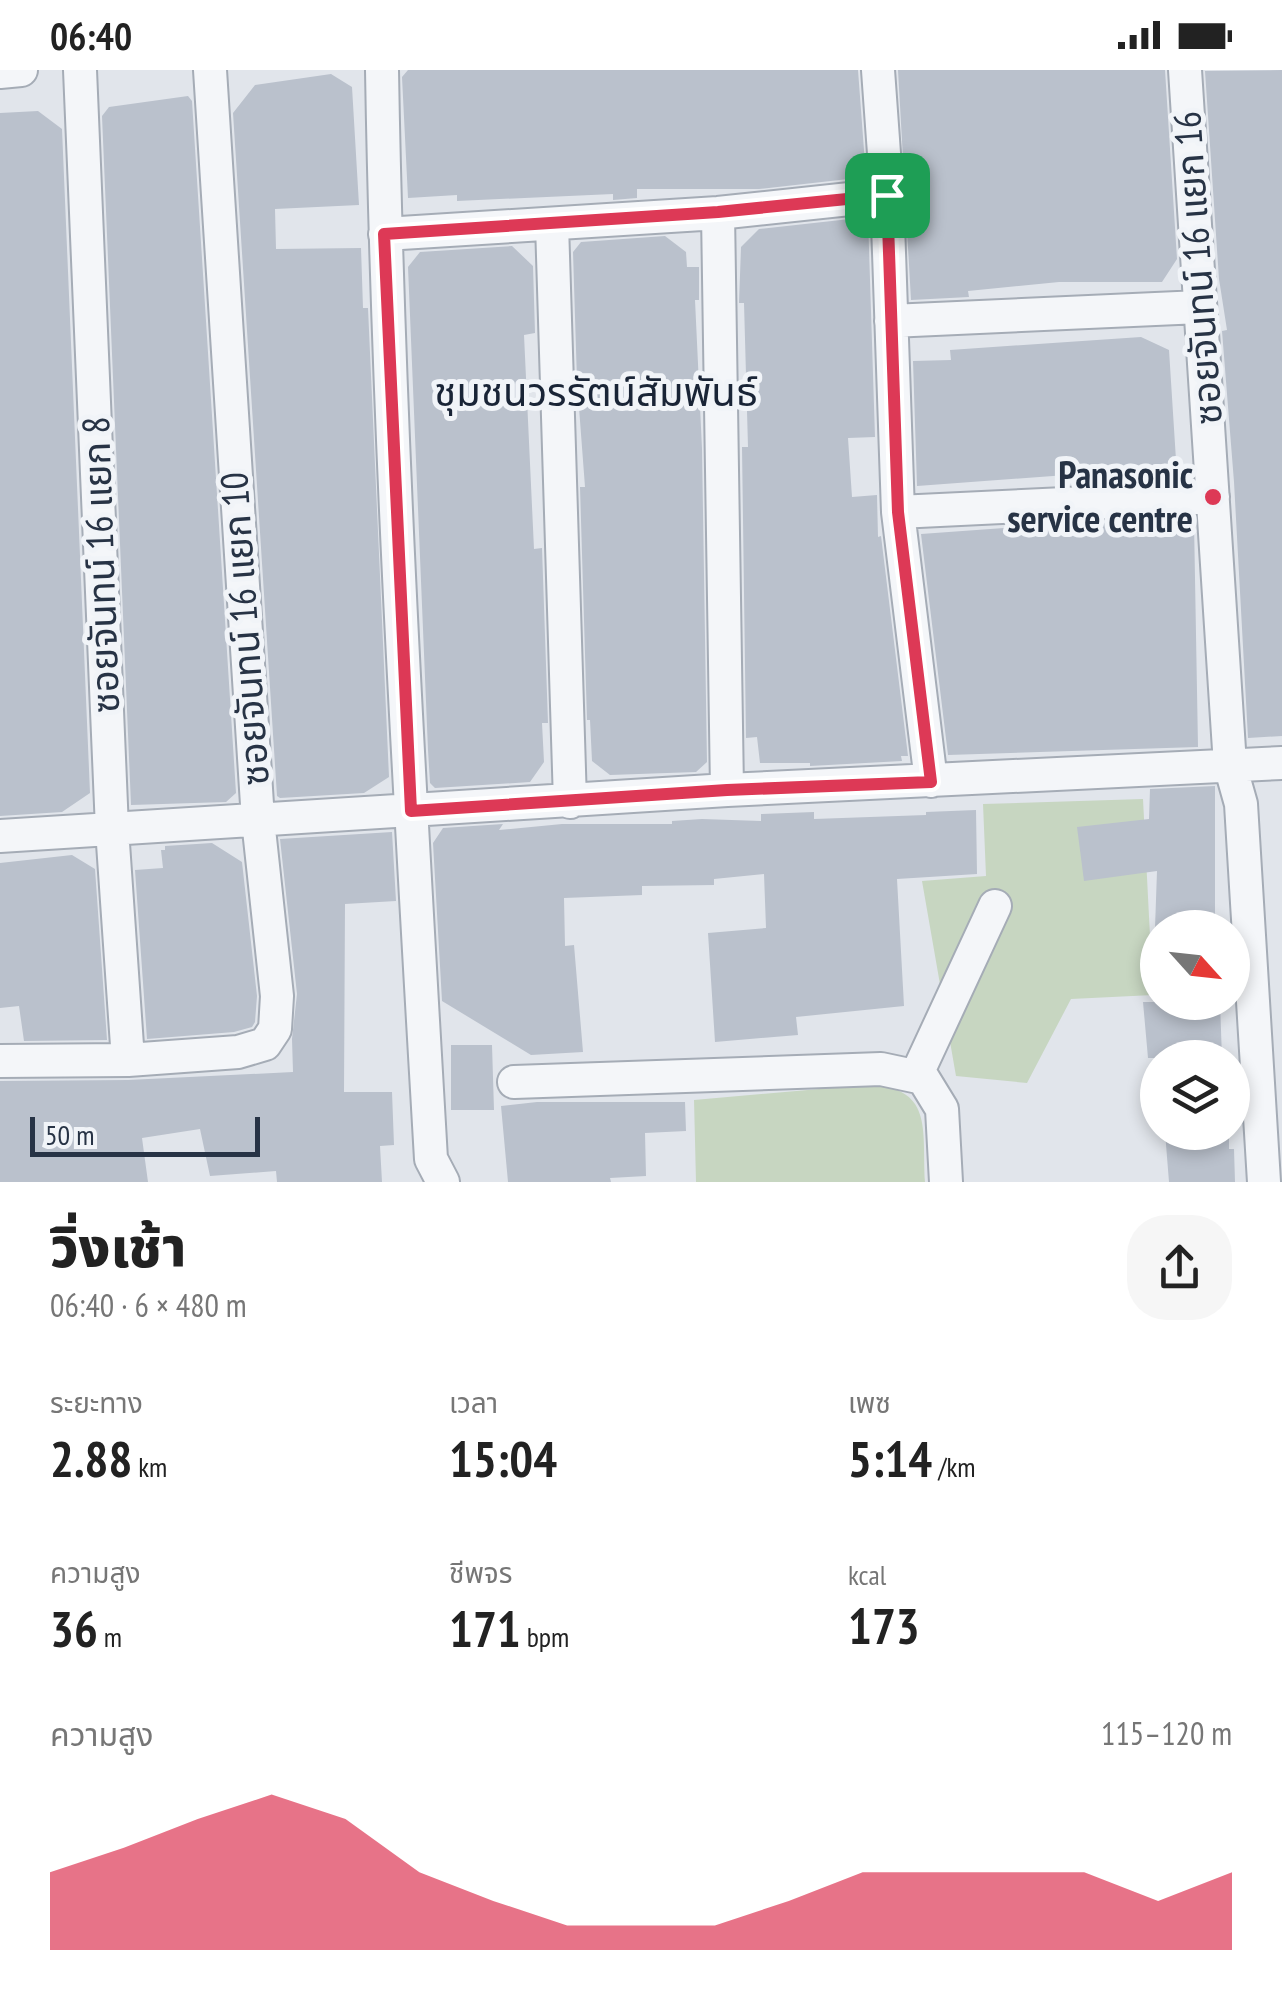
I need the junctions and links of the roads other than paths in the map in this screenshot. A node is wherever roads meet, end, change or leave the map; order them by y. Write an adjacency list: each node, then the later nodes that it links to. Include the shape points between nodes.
1 (13, 70): 2 (street); 8 (street)
2 (21, 70)
3 (80, 70): 24 (street, ซอยจันทน์ 16 แยก 8)
4 (210, 70): 23 (street, ซอยจันทน์ 16 แยก 10)
5 (382, 70): 12 (street)
6 (878, 70): 9 (street)
7 (1185, 70): 13 (street, ซอยจันทน์ 16 แยก 16)
8 (0, 72)
9 (887, 195): 10 (street); 14 (street)
10 (718, 212): 11 (street); 20 (street)
11 (552, 224): 12 (street); 21 (street)
12 (384, 234): 22 (street)
13 (1200, 307): 14 (street); 15 (street, ซอยจันทน์ 16 แยก 16)
14 (892, 321): 16 (street)
15 (1213, 497): 16 (street); 18 (street, ซอยจันทน์ 16 แยก 16)
16 (898, 512): 19 (street)
17 (1282, 763): 18 (street)
18 (1230, 765): 19 (street); 33 (street, ซอยจันทน์ 16 แยก 16, via 1241,804)
19 (931, 782): 20 (street)
20 (727, 790): 21 (street)
21 (570, 802): 22 (street)
22 (411, 811): 23 (street); 31 (street)
23 (258, 820): 24 (street); 28 (street, ซอยจันทน์ 16 แยก 10, via 278,996 273,1034 265,1044 238,1052)
24 (112, 829): 25 (street); 28 (street, ซอยจันทน์ 16 แยก 8)
25 (0, 836)
26 (995, 906): 29 (street)
27 (0, 1060): 28 (street)
28 (128, 1060)
29 (916, 1076): 30 (street, via 881,1069); 32 (street, via 924,1078 942,1109)
30 (514, 1082)
31 (433, 1174)
32 (946, 1182)
33 (1264, 1182)

